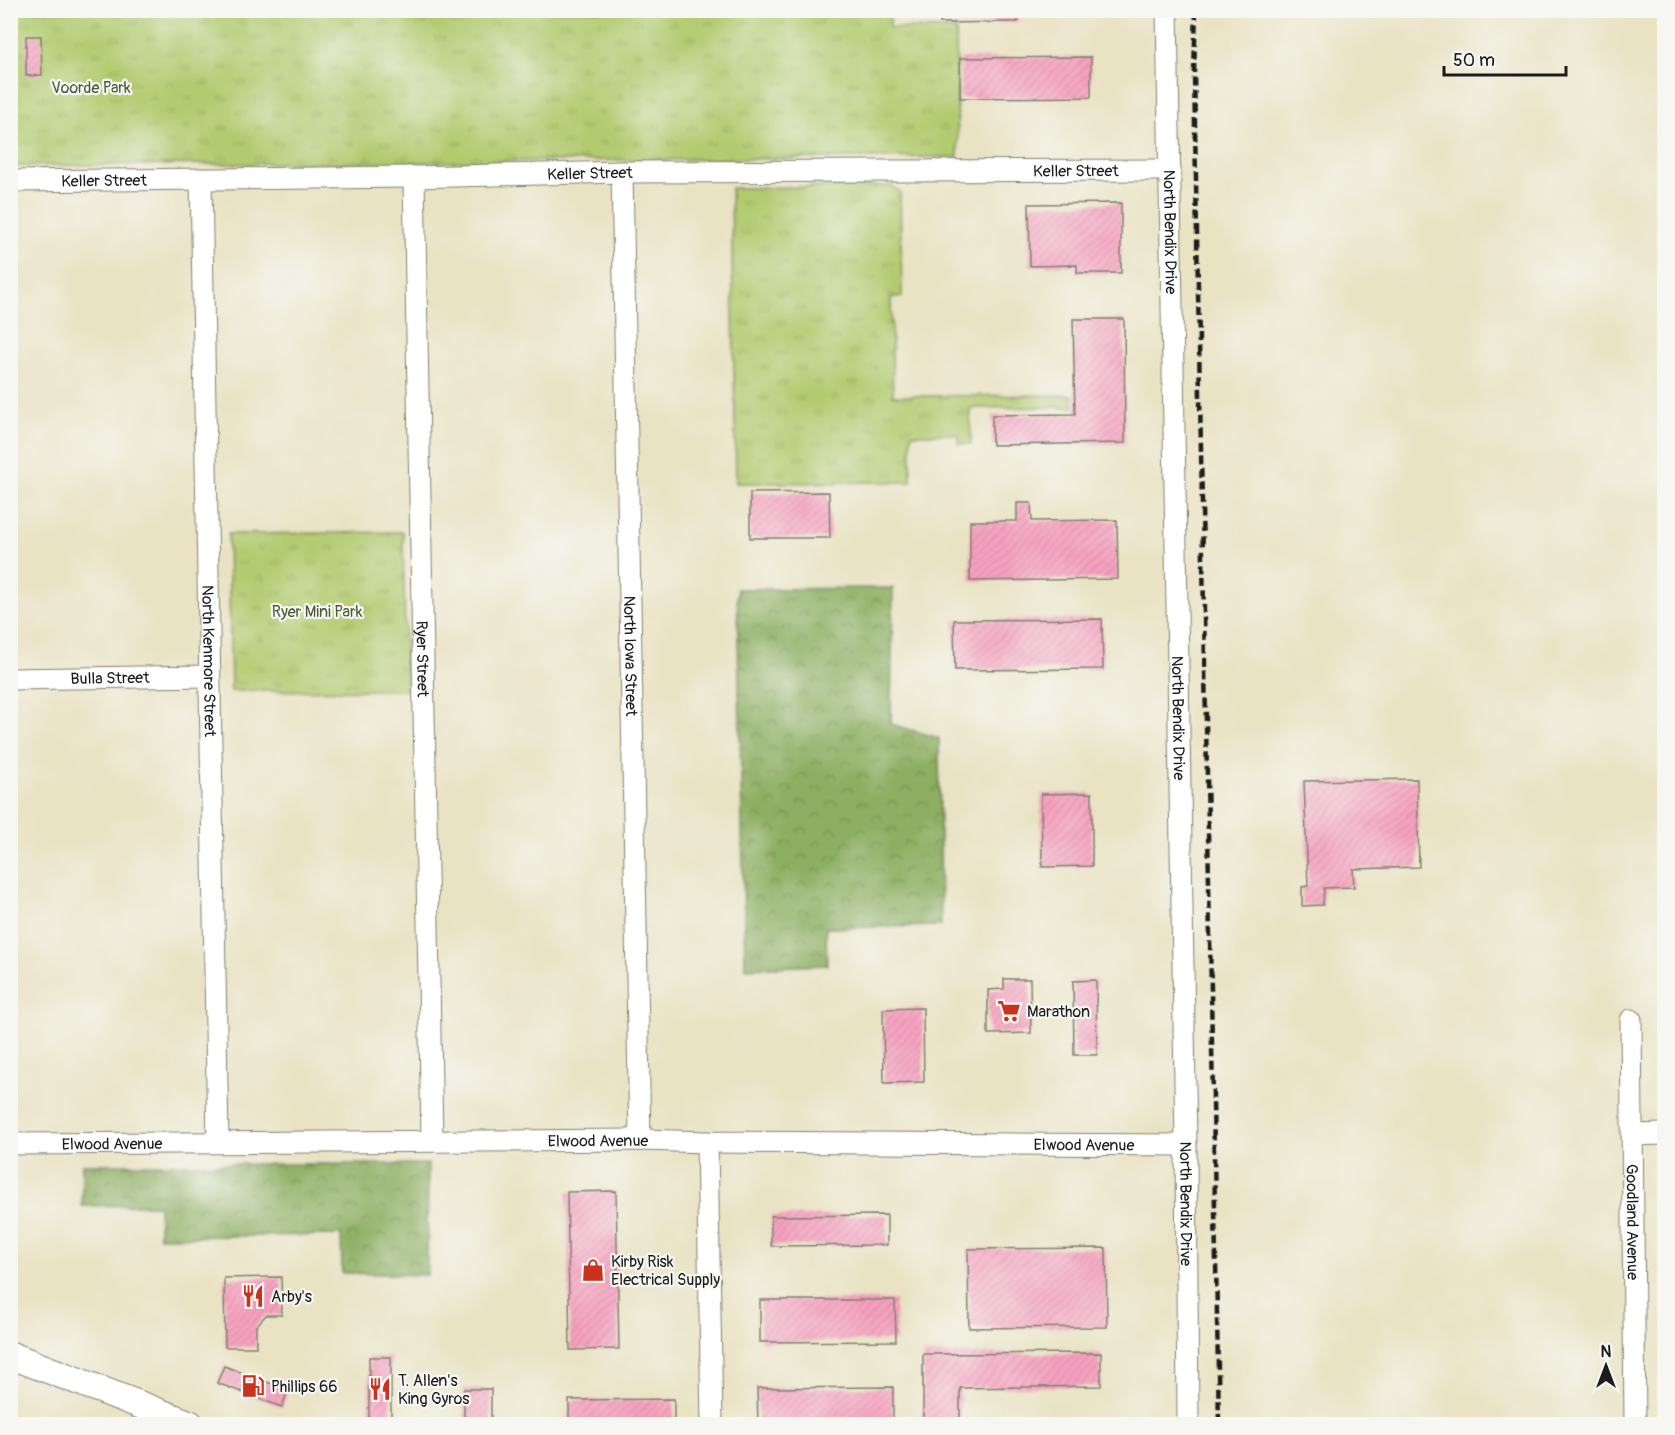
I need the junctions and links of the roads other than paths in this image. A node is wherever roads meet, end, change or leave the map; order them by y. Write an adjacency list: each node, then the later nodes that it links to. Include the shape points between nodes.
1 (1167, 10): 2 (street, North Bendix Drive)
2 (1170, 170): 3 (street, Keller Street); 17 (street, North Bendix Drive)
3 (622, 172): 4 (street, Keller Street); 13 (street, North Iowa Street)
4 (414, 177): 5 (street, Keller Street); 12 (street, Ryer Street)
5 (201, 179): 6 (street, Keller Street); 7 (street, North Kenmore Street)
6 (10, 181)
7 (209, 676): 8 (street, Bulla Street); 14 (street, North Kenmore Street)
8 (10, 679)
9 (1631, 1020): 11 (street, Goodland Avenue)
10 (1665, 1134): 11 (street)
11 (1632, 1135): 22 (street, Goodland Avenue)
12 (432, 1140): 13 (street, Elwood Avenue); 14 (street, Elwood Avenue)
13 (640, 1140): 15 (street, Elwood Avenue)
14 (218, 1142): 16 (street, Elwood Avenue)
15 (707, 1142): 17 (street, Elwood Avenue); 20 (street)
16 (10, 1144)
17 (1186, 1144): 21 (street, North Bendix Drive)
18 (10, 1355): 19 (main road)
19 (190, 1425)
20 (712, 1425)
21 (1188, 1425)
22 (1635, 1425)

